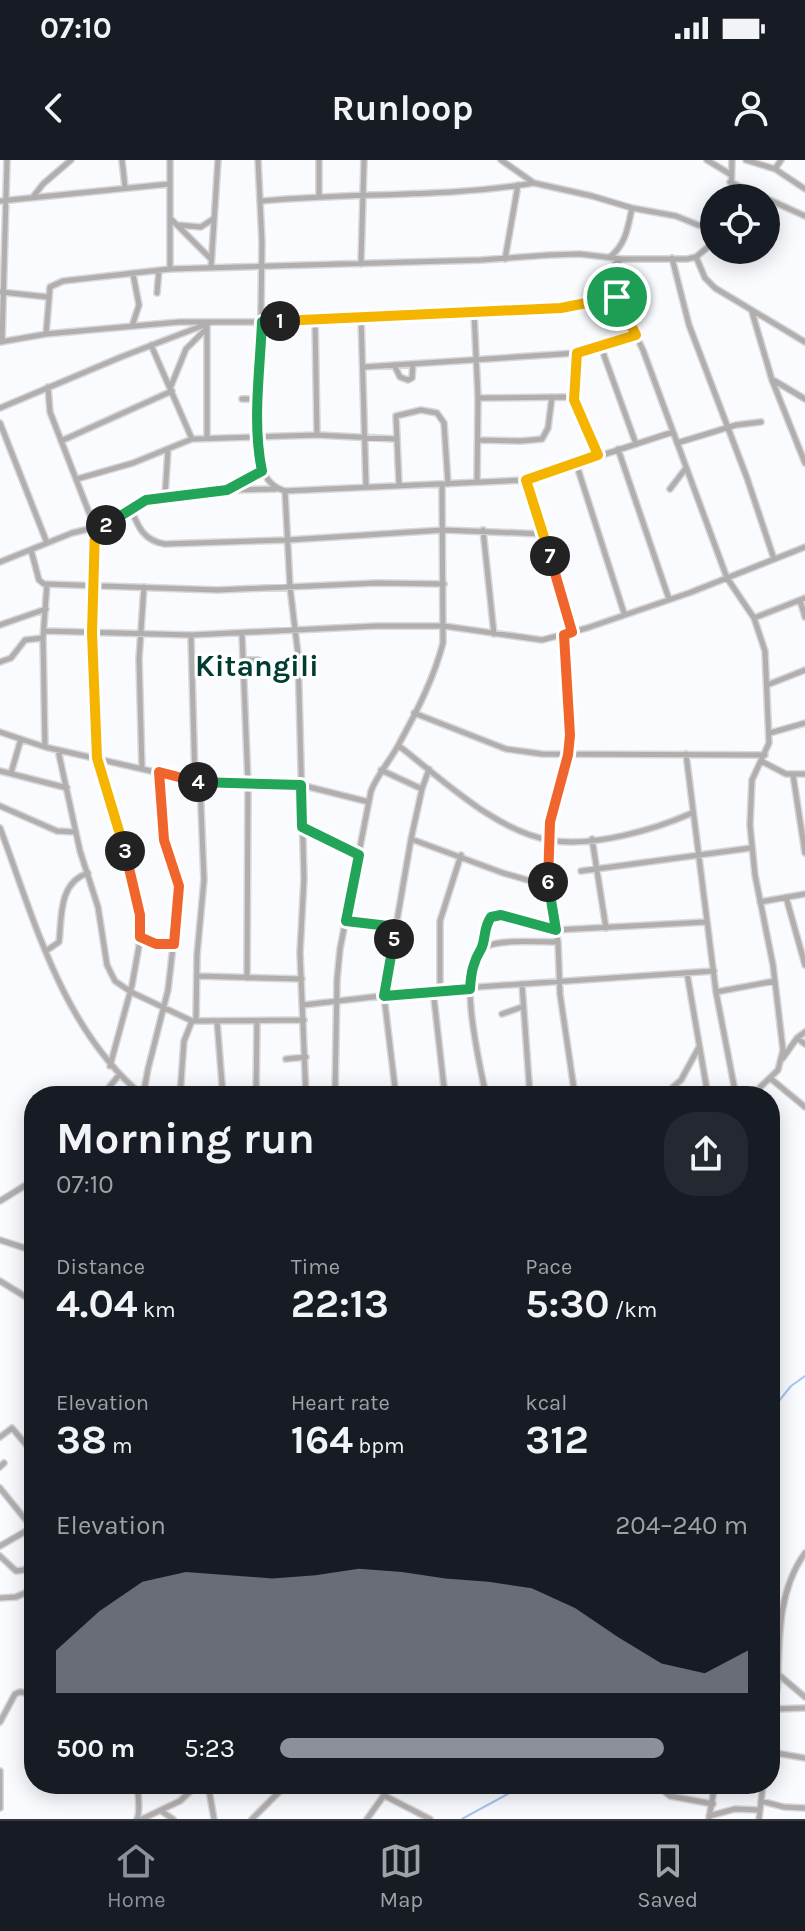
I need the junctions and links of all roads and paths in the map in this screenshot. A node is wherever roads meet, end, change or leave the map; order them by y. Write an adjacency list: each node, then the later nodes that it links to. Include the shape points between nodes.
1 (7, 160): 25 (street)
2 (71, 160): 24 (street)
3 (122, 160): 20 (street)
4 (170, 160): 18 (street)
5 (218, 160): 30 (street)
6 (258, 160): 26 (street)
7 (319, 160): 22 (street)
8 (364, 160): 23 (street)
9 (501, 160): 17 (street)
10 (707, 160): 15 (street)
11 (732, 160): 15 (street)
12 (746, 160): 14 (street)
13 (781, 160): 14 (street)
14 (775, 169): 21 (street)
15 (730, 174): 16 (street)
16 (730, 182): 28 (street)
17 (534, 183): 19 (street); 27 (street)
18 (169, 184): 20 (street); 29 (street)
19 (518, 185): 23 (street); 37 (street)
20 (125, 187): 24 (street)
21 (805, 189)
22 (319, 195): 23 (street); 26 (street)
23 (364, 195): 40 (street)
24 (32, 198): 25 (street)
25 (4, 201): 46 (street)
26 (262, 201): 41 (street)
27 (632, 208): 32 (street); 34 (street, via 626,235)
28 (805, 216)
29 (170, 217): 31 (street); 43 (street)
30 (214, 218): 31 (street, via 201,227); 39 (street)
31 (176, 224): 39 (street)
32 (700, 226)
33 (700, 254): 35 (street)
34 (610, 257): 37 (street); 38 (street)
35 (696, 257): 36 (street); 52 (street, via 709,284)
36 (672, 258): 38 (street); 81 (street, via 689,325)
37 (505, 259): 40 (street)
38 (622, 259): 49 (street, via 612,274)
39 (211, 260): 42 (street)
40 (361, 264): 41 (street)
41 (262, 266): 42 (street); 55 (street)
42 (211, 268): 43 (street)
43 (170, 269): 44 (street)
44 (159, 270): 45 (street); 47 (street)
45 (133, 274): 48 (street, via 58,282); 57 (street, via 139,307)
46 (1, 292): 48 (street); 50 (street)
47 (157, 293)
48 (48, 297): 58 (street)
49 (617, 297): 51 (street, via 561,308); 59 (street)
50 (1, 305): 60 (street)
51 (474, 312): 53 (street); 65 (street)
52 (752, 312): 61 (street); 69 (street)
53 (361, 316): 54 (street); 68 (street)
54 (315, 318): 55 (street); 83 (street)
55 (262, 322): 56 (street); 75 (street)
56 (208, 325): 57 (street); 62 (street); 71 (street, via 186,349); 85 (street)
57 (132, 326): 58 (street)
58 (46, 334): 60 (street)
59 (636, 335): 63 (street); 82 (street)
60 (1, 342)
61 (805, 342)
62 (151, 345): 70 (street); 71 (street)
63 (601, 347): 64 (street); 92 (street)
64 (577, 353): 65 (street); 77 (street)
65 (476, 359): 66 (street); 73 (street)
66 (413, 364): 67 (street); 67 (street, via 409,380 400,377)
67 (394, 365): 68 (street)
68 (364, 367): 84 (street)
69 (772, 380): 76 (street); 97 (street)
70 (48, 387): 78 (street); 90 (street)
71 (171, 389): 86 (street); 90 (street)
72 (552, 397): 73 (street); 77 (street); 89 (street, via 542,439)
73 (478, 398): 89 (street)
74 (242, 399): 75 (street)
75 (258, 399): 87 (street)
76 (805, 399)
77 (574, 400): 95 (street)
78 (0, 408)
79 (761, 422): 81 (street)
80 (0, 423): 117 (street)
81 (727, 428): 91 (street); 120 (street)
82 (673, 432): 91 (street); 92 (street)
83 (317, 435): 84 (street); 87 (street)
84 (364, 437): 88 (street); 104 (street)
85 (207, 438): 86 (street); 87 (street)
86 (192, 439): 93 (street)
87 (258, 439): 99 (street)
88 (396, 439): 103 (street, via 397,414 437,413 444,423); 105 (street)
89 (478, 440): 102 (street)
90 (61, 441): 100 (street)
91 (677, 443): 98 (street)
92 (636, 444): 94 (street)
93 (168, 449): 100 (street); 110 (street)
94 (618, 449): 95 (street); 129 (street)
95 (598, 455): 96 (street)
96 (576, 463): 101 (street); 131 (street)
97 (805, 463)
98 (686, 468): 107 (street); 122 (street)
99 (262, 471): 106 (street); 108 (street)
100 (77, 479): 112 (street)
101 (526, 480): 102 (street); 115 (street)
102 (477, 482): 103 (street)
103 (445, 484): 105 (street); 113 (street)
104 (366, 485): 105 (street); 109 (street)
105 (399, 485)
106 (277, 489): 108 (street); 109 (street)
107 (670, 489)
108 (227, 490): 110 (street)
109 (285, 491): 116 (street)
110 (165, 496): 111 (street)
111 (131, 509): 112 (street); 116 (street, via 141,531 155,543)
112 (95, 528): 117 (street); 124 (street)
113 (443, 530): 114 (street); 116 (street); 125 (street)
114 (483, 530): 115 (street); 142 (street)
115 (543, 534): 137 (street)
116 (288, 540): 127 (street)
117 (47, 543): 119 (street)
118 (805, 547): 120 (street)
119 (31, 550): 121 (street); 123 (street, via 39,580)
120 (774, 559): 122 (street)
121 (0, 562)
122 (727, 578): 129 (street); 133 (street)
123 (47, 584): 124 (street); 130 (street)
124 (94, 584): 126 (street); 138 (street)
125 (444, 584): 127 (street); 135 (street)
126 (144, 587): 127 (street); 140 (street)
127 (290, 587): 136 (street)
128 (803, 599): 132 (street); 133 (street)
129 (669, 600): 131 (street)
130 (46, 609): 134 (street); 139 (street)
131 (624, 613): 137 (street)
132 (805, 617)
133 (754, 618): 149 (street, via 762,638)
134 (0, 625)
135 (444, 626): 136 (street); 142 (street); 150 (street, via 438,662)
136 (296, 631): 141 (street); 172 (street)
137 (572, 632): 144 (street)
138 (92, 633): 139 (street); 140 (street); 160 (street)
139 (44, 634): 147 (street, via 25,640 11,658); 156 (street)
140 (139, 634): 143 (street); 162 (street)
141 (242, 634): 143 (street); 145 (street)
142 (494, 634): 144 (street, via 533,640)
143 (191, 635): 170 (street)
144 (564, 635): 159 (street)
145 (243, 660): 146 (street); 171 (street)
146 (258, 660)
147 (0, 662)
148 (805, 670): 149 (street)
149 (767, 685): 153 (street)
150 (414, 713): 155 (street); 159 (street, via 506,749)
151 (805, 723): 153 (street)
152 (0, 732): 154 (street)
153 (770, 733): 161 (street)
154 (21, 739): 156 (street); 167 (street)
155 (399, 746): 163 (street); 164 (street)
156 (45, 747): 157 (street)
157 (58, 750): 160 (street); 173 (street)
158 (686, 754): 159 (street); 161 (street); 177 (street)
159 (568, 755): 184 (street)
160 (97, 758): 162 (street); 203 (street, via 130,873)
161 (763, 758): 169 (street); 186 (street, via 751,791)
162 (142, 769): 166 (street)
163 (429, 769): 174 (street); 184 (street, via 488,813)
164 (381, 770): 174 (street); 175 (street)
165 (0, 771): 167 (street)
166 (159, 772): 170 (street); 206 (street, via 164,840 179,886)
167 (11, 773): 173 (street)
168 (805, 774): 169 (street)
169 (793, 775): 187 (street)
170 (198, 782): 171 (street); 212 (street, via 204,880)
171 (248, 784): 172 (street); 213 (street)
172 (301, 785): 175 (street); 178 (street)
173 (67, 788): 180 (street)
174 (422, 789): 182 (street)
175 (369, 802): 188 (street)
176 (0, 806): 180 (street, via 57,831)
177 (692, 813): 183 (street, via 633,833); 190 (street)
178 (302, 827): 188 (street); 214 (street)
179 (0, 828): 181 (street)
180 (75, 832): 193 (street)
181 (3, 837): 185 (street); 208 (street)
182 (411, 839): 189 (street); 200 (street)
183 (592, 839): 184 (street); 192 (street)
184 (547, 840): 194 (street)
185 (0, 845)
186 (751, 848): 190 (street); 197 (street)
187 (805, 853)
188 (359, 855): 198 (street)
189 (461, 855): 194 (street); 220 (street, via 440,921)
190 (698, 856): 192 (street); 199 (street)
191 (581, 871): 192 (street)
192 (597, 871): 201 (street)
193 (88, 873): 208 (street, via 69,889 61,909 59,942); 221 (street, via 111,977)
194 (548, 886): 202 (street)
195 (805, 894): 196 (street)
196 (786, 897): 197 (street); 205 (street)
197 (760, 902): 216 (street)
198 (346, 921): 200 (street); 224 (street)
199 (706, 922): 201 (street); 210 (street)
200 (397, 927): 223 (street)
201 (606, 928): 202 (street)
202 (556, 930): 204 (street); 207 (street, via 494,915 484,929)
203 (140, 937): 206 (street); 221 (street)
204 (558, 942): 207 (street); 215 (street)
205 (802, 943): 209 (street)
206 (174, 944): 227 (street)
207 (483, 948): 218 (street, via 474,958)
208 (46, 951): 240 (street, via 67,1003)
209 (805, 965)
210 (714, 971): 211 (street); 222 (street)
211 (687, 973): 215 (street); 236 (street)
212 (197, 976): 213 (street); 230 (street)
213 (247, 978): 214 (street)
214 (302, 979): 225 (street)
215 (559, 981): 217 (street); 255 (street)
216 (775, 981): 222 (street); 238 (street)
217 (522, 984): 218 (street); 226 (street)
218 (470, 989): 220 (street); 253 (street)
219 (433, 990): 220 (street); 223 (street); 252 (street)
220 (440, 990)
221 (131, 992): 227 (street); 240 (street)
222 (716, 992): 258 (street)
223 (384, 996): 224 (street); 251 (street)
224 (336, 1002): 225 (street); 250 (street)
225 (303, 1005): 229 (street)
226 (522, 1007): 228 (street); 254 (street)
227 (163, 1008): 230 (street); 245 (street)
228 (502, 1014)
229 (304, 1020): 232 (street); 237 (street)
230 (194, 1021): 231 (street); 246 (street, via 184,1041)
231 (217, 1021): 232 (street); 247 (street)
232 (257, 1021): 248 (street)
233 (805, 1032): 234 (street)
234 (797, 1038): 235 (street); 238 (street)
235 (805, 1044)
236 (699, 1046): 256 (street, via 687,1072); 257 (street)
237 (306, 1057): 239 (street); 249 (street)
238 (783, 1058): 242 (street)
239 (286, 1059)
240 (110, 1066): 241 (street)
241 (119, 1075): 243 (street); 244 (street)
242 (770, 1078): 259 (street); 260 (street)
243 (110, 1086)
244 (132, 1086)
245 (145, 1086)
246 (181, 1086)
247 (222, 1086)
248 (256, 1086)
249 (306, 1086)
250 (335, 1086)
251 (395, 1086)
252 (444, 1086)
253 (484, 1086)
254 (529, 1086)
255 (574, 1086)
256 (673, 1086)
257 (706, 1086)
258 (734, 1086)
259 (762, 1086)
260 (780, 1086)
261 (780, 1086): 262 (street)
262 (805, 1107)
263 (24, 1186): 264 (street)
264 (0, 1201)
265 (0, 1240): 266 (street)
266 (24, 1248)
267 (0, 1281): 268 (street)
268 (24, 1296)
269 (0, 1437): 270 (street, via 12,1428)
270 (24, 1442)
271 (0, 1488): 272 (street)
272 (24, 1517)
273 (24, 1533): 274 (street)
274 (0, 1546)
275 (805, 1553): 280 (street)
276 (0, 1556): 277 (street, via 16,1571)
277 (24, 1570)
278 (24, 1593): 279 (street)
279 (0, 1598)
280 (780, 1619)
281 (780, 1677): 283 (street)
282 (24, 1693): 286 (street, via 15,1694)
283 (805, 1697)
284 (805, 1708): 285 (street)
285 (780, 1709)
286 (0, 1722)
287 (780, 1754): 288 (street)
288 (805, 1758)
289 (0, 1771): 300 (street)
290 (136, 1794): 305 (street)
291 (187, 1794): 302 (street)
292 (210, 1794): 307 (street)
293 (277, 1794): 308 (street)
294 (668, 1794): 299 (street)
295 (714, 1794): 299 (street)
296 (762, 1794): 298 (street)
297 (385, 1796): 309 (street); 310 (street)
298 (761, 1801): 301 (street); 303 (street)
299 (713, 1804): 304 (street)
300 (0, 1808)
301 (805, 1808)
302 (160, 1810): 305 (street); 306 (street)
303 (760, 1810): 304 (street, via 731,1810); 311 (street)
304 (709, 1818)
305 (140, 1819)
306 (173, 1819)
307 (214, 1819)
308 (252, 1819)
309 (367, 1819)
310 (430, 1819)
311 (759, 1819)

